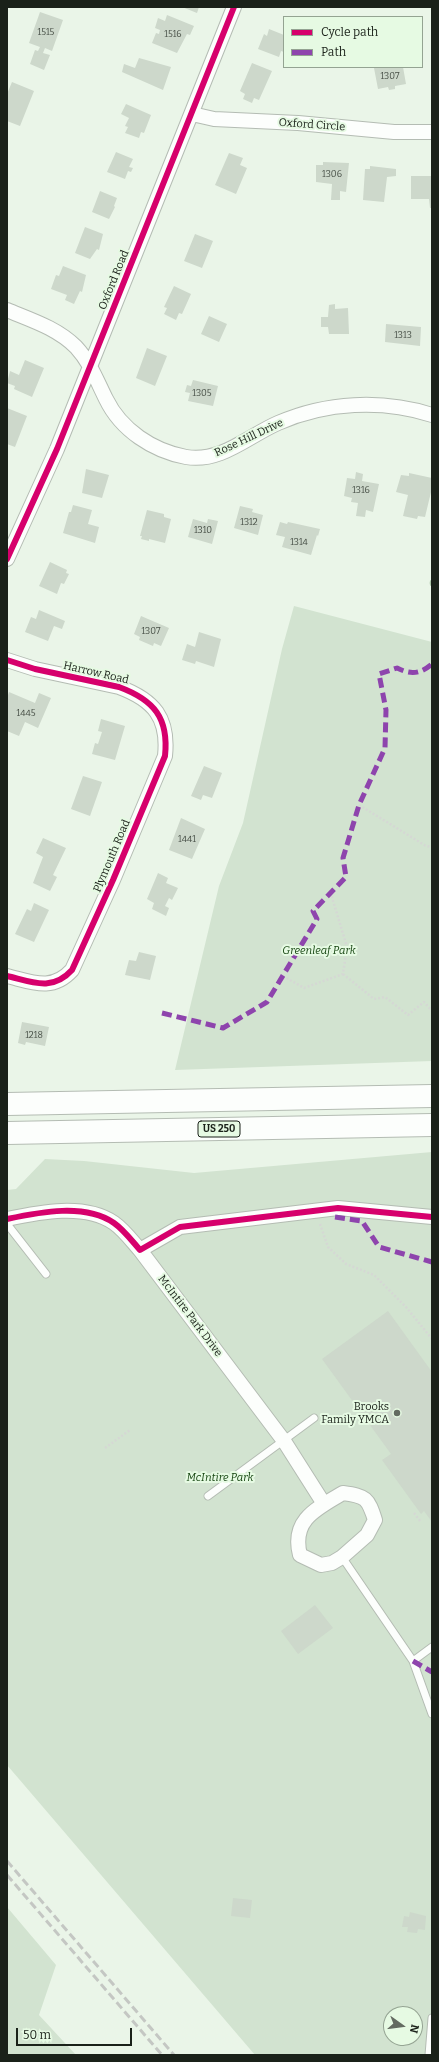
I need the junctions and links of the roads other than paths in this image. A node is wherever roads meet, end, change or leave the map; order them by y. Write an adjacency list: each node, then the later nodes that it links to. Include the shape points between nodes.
1 (234, 7): 2 (street, Oxford Road)
2 (192, 114): 3 (street, Oxford Circle, via 214,119 298,123 394,132); 5 (street, Oxford Road)
3 (432, 132)
4 (7, 310): 5 (street, Rose Hill Drive, via 62,335 76,347)
5 (90, 366): 6 (street, Rose Hill Drive, via 106,401 132,433 168,453 188,458 222,454 278,423 306,413 340,406 398,407); 7 (street, Oxford Road, via 57,449)
6 (432, 415)
7 (7, 559)
8 (7, 660): 9 (street, Harrow Road, via 132,691 159,713)
9 (164, 726): 10 (street, Plymouth Road, via 165,756 72,970 54,983 43,984)
10 (7, 976)
11 (432, 1096): 12 (highway)
12 (7, 1104)
13 (432, 1125): 14 (highway, US 250)
14 (57, 1132): 15 (highway, US 250); 16 (highway)
15 (7, 1133)
16 (7, 1136)
17 (432, 1217): 20 (street, via 338,1208 180,1227)
18 (7, 1218): 20 (street, McIntire Park Drive, via 63,1212 94,1213 115,1224)
19 (7, 1224): 21 (lane)
20 (140, 1250): 23 (street, McIntire Park Drive)
21 (46, 1274)
22 (314, 1418): 23 (lane)
23 (284, 1442): 24 (lane); 25 (street, McIntire Park Drive)
24 (208, 1496)
25 (324, 1504): 26 (street, via 306,1518 299,1530 297,1543 300,1555 321,1564); 26 (street, via 343,1493 360,1495 370,1504 375,1520 367,1535)
26 (342, 1557): 28 (lane)
27 (432, 1647): 28 (lane)
28 (413, 1661): 29 (lane)
29 (432, 1714)
30 (432, 2018): 31 (lane)
31 (428, 2055)

